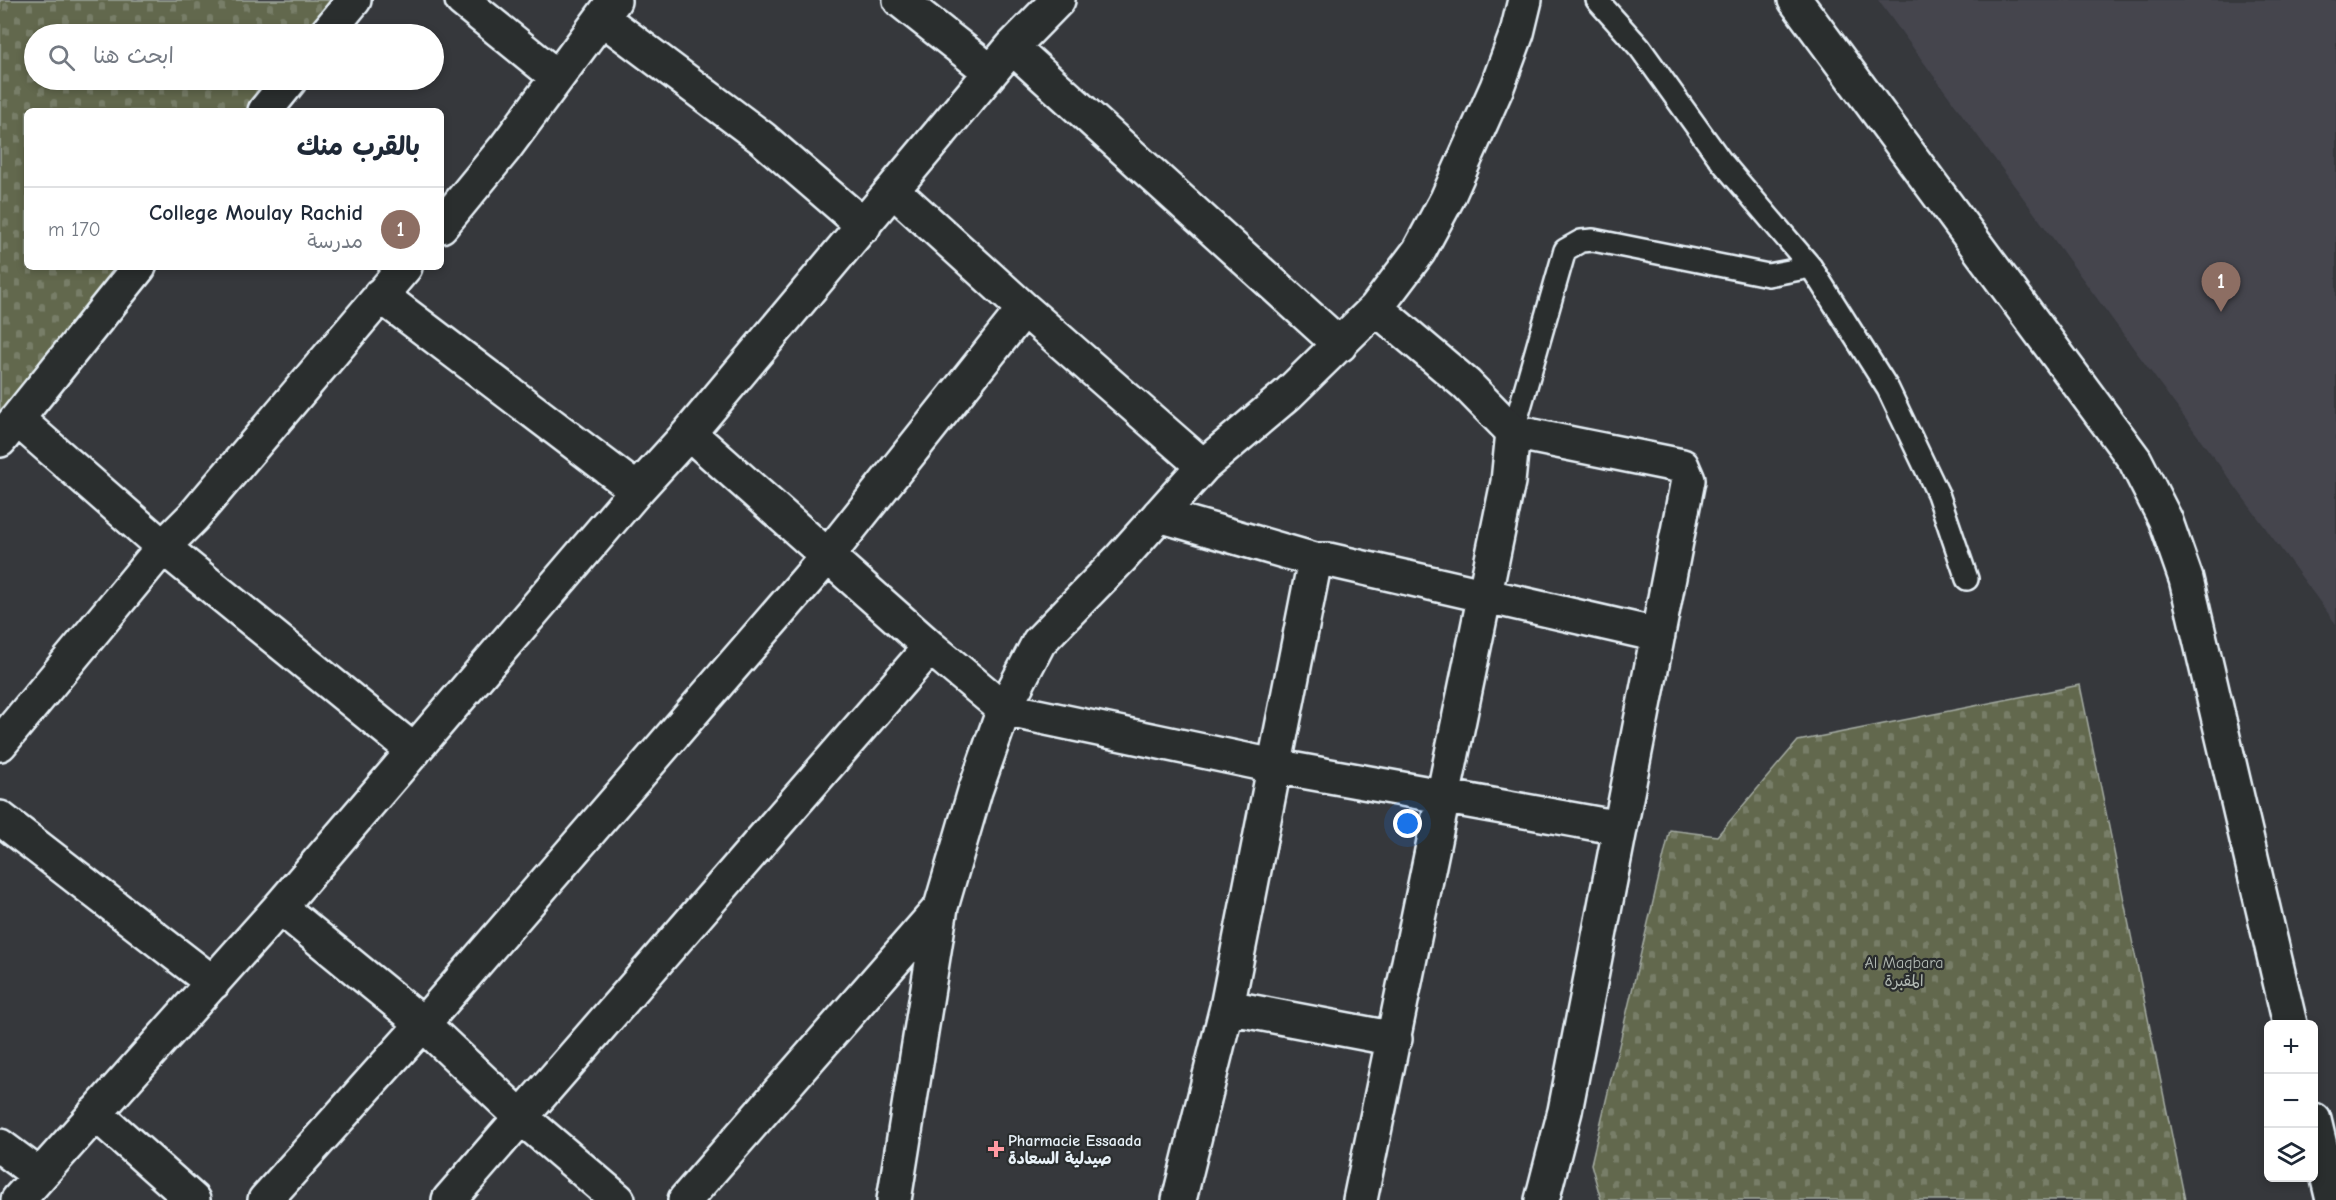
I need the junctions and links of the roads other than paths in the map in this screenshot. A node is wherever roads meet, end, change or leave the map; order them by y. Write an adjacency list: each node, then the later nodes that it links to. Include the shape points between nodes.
1 (354, 0): 9 (street)
2 (462, 0): 12 (street)
3 (900, 0): 11 (street)
4 (1058, 0): 10 (street)
5 (1525, 0): 22 (street, via 1497,87 1448,199 1419,251)
6 (1598, 0): 18 (lane, via 1640,48 1721,161)
7 (1795, 0): 49 (street, via 2135,460 2165,519 2186,579)
8 (608, 9): 12 (street); 17 (street)
9 (334, 24)
10 (1012, 47): 11 (street); 24 (street)
11 (991, 72): 15 (street)
12 (557, 77): 16 (street)
13 (282, 90): 14 (street)
14 (267, 108)
15 (893, 190): 17 (street); 23 (street)
16 (444, 222)
17 (864, 226): 27 (street)
18 (1811, 267): 26 (lane, via 1768,275 1593,240 1574,244 1565,250); 34 (lane, via 1888,389 1938,494)
19 (137, 270): 25 (street)
20 (402, 270): 21 (street)
21 (380, 295): 29 (street); 31 (street, via 193,517)
22 (1376, 308): 24 (street); 26 (street, via 1466,384)
23 (1023, 309): 28 (street); 32 (street)
24 (1340, 345): 28 (street)
25 (8, 429): 31 (street)
26 (1513, 432): 35 (street, via 1508,482); 36 (street, via 1682,466 1685,470 1688,480)
27 (689, 434): 29 (street); 32 (street)
28 (1203, 466): 30 (street)
29 (637, 490): 40 (street)
30 (1159, 515): 33 (street); 38 (street, via 1039,642)
31 (163, 547): 39 (street); 40 (street)
32 (826, 558): 37 (street); 50 (street)
33 (1315, 560): 35 (street); 41 (street)
34 (1967, 579)
35 (1485, 594): 36 (street); 42 (street)
36 (1658, 635): 44 (street)
37 (930, 647): 38 (street); 53 (street)
38 (1004, 709): 41 (street); 46 (street)
39 (0, 744)
40 (414, 751): 45 (street)
41 (1274, 766): 42 (street); 48 (street)
42 (1444, 796): 44 (street); 51 (street)
43 (0, 818): 47 (street)
44 (1620, 828): 66 (street, via 1565,1111)
45 (280, 907): 47 (street); 50 (street)
46 (941, 907): 62 (street); 63 (street)
47 (213, 983): 52 (street)
48 (1227, 1007): 51 (street); 64 (street)
49 (2289, 1020)
50 (423, 1024): 53 (street); 59 (street)
51 (1395, 1039): 65 (street)
52 (95, 1113): 56 (street); 58 (street)
53 (521, 1117): 60 (street); 61 (street)
54 (2315, 1128): 67 (street)
55 (0, 1146): 56 (street)
56 (39, 1175): 57 (street)
57 (18, 1200)
58 (194, 1200)
59 (265, 1200)
60 (449, 1200)
61 (618, 1200)
62 (685, 1200)
63 (894, 1200)
64 (1179, 1200)
65 (1360, 1200)
66 (1542, 1200)
67 (2333, 1200)

